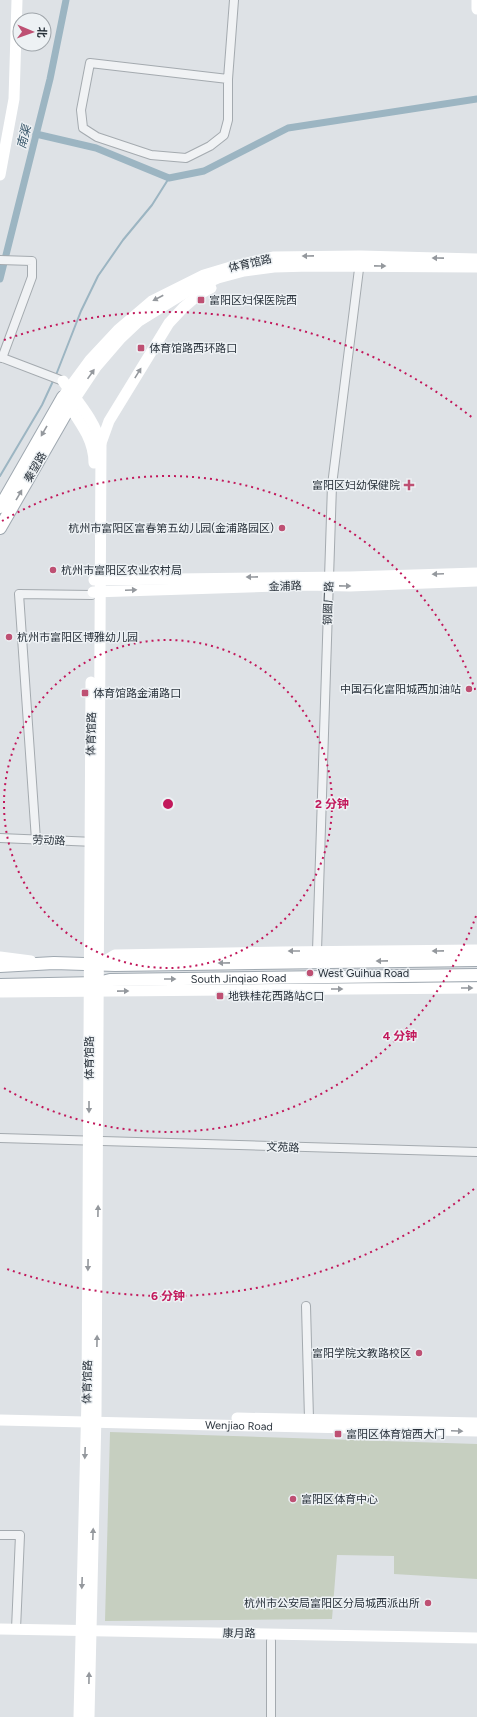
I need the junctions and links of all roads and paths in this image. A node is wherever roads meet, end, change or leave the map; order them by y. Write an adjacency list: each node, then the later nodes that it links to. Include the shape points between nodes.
1 (17, 0): 6 (main road, via 14,98)
2 (234, 0): 5 (street)
3 (477, 0): 4 (main road)
4 (477, 9)
5 (228, 80): 5 (street, via 228,120 224,135 210,146 186,158 151,156 97,137 83,128 81,110 90,63)
6 (0, 174)
7 (477, 259): 9 (main road, 体育馆路, one-way to 9)
8 (0, 260): 12 (street, via 32,261 32,277)
9 (360, 261): 10 (main road, 体育馆路, one-way to 10); 11 (main road, 体育馆路); 13 (main road, 体育馆路, one-way to 13, via 273,257 204,275 152,301 118,330 90,360); 19 (street, 钢圈厂路, via 332,485)
10 (477, 267)
11 (244, 271): 13 (main road, 体育馆路, one-way to 11, via 139,321 186,292 218,278); 14 (main road, 体育馆路, one-way to 11, via 112,416 169,323 198,295)
12 (1, 358): 13 (street, via 44,374)
13 (66, 392): 14 (main road, 体育馆路); 15 (main road, 秦望路, one-way to 15); 16 (main road, 秦望路, one-way to 13)
14 (97, 448): 18 (main road, 体育馆路)
15 (0, 507)
16 (0, 528)
17 (477, 573): 19 (main road, 金浦路, one-way to 19)
18 (96, 580): 19 (main road, 金浦路, one-way to 18); 21 (main road, 体育馆路)
19 (329, 581): 20 (main road, 金浦路, one-way to 20); 21 (main road, 金浦路, one-way to 19); 26 (street, 钢圈厂路)
20 (477, 581)
21 (94, 593): 23 (street, via 19,594); 24 (main road, 体育馆路)
22 (0, 838): 23 (street, 劳动路)
23 (36, 840): 24 (street, 劳动路)
24 (94, 842): 32 (main road, 体育馆路)
25 (477, 950): 26 (main road, one-way to 26)
26 (317, 951): 27 (main road, one-way to 27)
27 (260, 953): 31 (main road); 32 (main road, via 115,955)
28 (0, 957): 30 (main road, South Jinqiao Road)
29 (477, 960): 31 (main road, South Jinqiao Road, one-way to 31)
30 (54, 963): 32 (main road, South Jinqiao Road); 33 (main road, South Jinqiao Road)
31 (241, 963): 32 (main road, South Jinqiao Road, one-way to 32)
32 (94, 965): 37 (main road, 体育馆路)
33 (0, 966)
34 (477, 975): 35 (main road, South Jinqiao Road)
35 (281, 978): 37 (main road, South Jinqiao Road, one-way to 35, via 110,980); 39 (main road)
36 (0, 985): 37 (main road, South Jinqiao Road)
37 (94, 987): 39 (main road, South Jinqiao Road, one-way to 39); 40 (main road, South Jinqiao Road); 42 (main road, 体育馆路)
38 (477, 988): 39 (main road, South Jinqiao Road, one-way to 38)
39 (298, 989)
40 (0, 992)
41 (0, 1138): 42 (street, 文苑路)
42 (94, 1142): 43 (street, 文苑路); 46 (main road, 体育馆路)
43 (477, 1152)
44 (306, 1306): 47 (street)
45 (0, 1413): 46 (main road, Wenjiao Road)
46 (91, 1418): 47 (main road, Wenjiao Road); 48 (main road, Wenjiao Road); 50 (main road, Wenjiao Road, one-way to 50); 54 (main road, 体育馆路)
47 (308, 1419): 49 (main road, Wenjiao Road)
48 (0, 1420)
49 (477, 1423)
50 (477, 1431)
51 (0, 1535): 53 (street, via 20,1535)
52 (0, 1629): 53 (main road, 康月路)
53 (16, 1629): 54 (main road, 康月路)
54 (85, 1634): 55 (main road, 康月路); 56 (main road, 康月路); 57 (main road, 康月路); 59 (main road, 体育馆路); 60 (main road, 体育馆路, one-way to 54)
55 (0, 1635)
56 (477, 1638)
57 (271, 1641): 58 (main road, 康月路); 61 (street)
58 (477, 1644)
59 (79, 1717)
60 (88, 1717)
61 (271, 1717)

